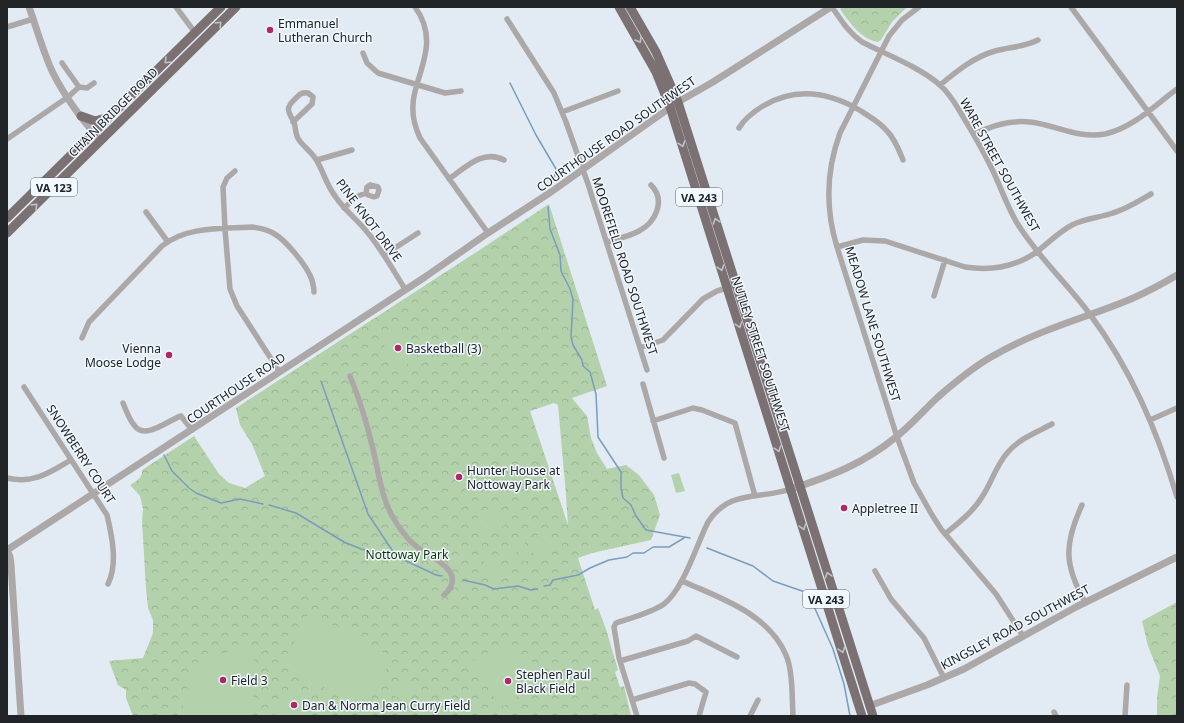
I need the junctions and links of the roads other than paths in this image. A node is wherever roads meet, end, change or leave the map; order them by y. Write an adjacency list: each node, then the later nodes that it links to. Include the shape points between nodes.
1 (29, 7): 11 (street)
2 (176, 7): 14 (street)
3 (221, 7): 14 (main road, CHAIN BRIDGE ROAD / VA 123)
4 (236, 7): 16 (main road, CHAIN BRIDGE ROAD / VA 123, one-way to 4)
5 (415, 7): 21 (street, via 423,20 427,36 426,53)
6 (619, 7): 30 (main road, NUTLEY STREET SOUTHWEST / VA 243, one-way to 30, via 656,72)
7 (630, 7): 28 (main road, NUTLEY STREET SOUTHWEST / VA 243, via 656,52)
8 (831, 7): 17 (street, WARE STREET SOUTHWEST, via 854,36); 28 (street, COURTHOUSE ROAD SOUTHWEST)
9 (919, 7): 17 (street, MEADOW LANE SOUTHWEST, via 895,28)
10 (1071, 7): 32 (street)
11 (33, 19): 13 (street); 27 (street, via 48,63)
12 (507, 19): 31 (street, MOOREFIELD ROAD SOUTHWEST, via 554,92)
13 (7, 28)
14 (195, 33): 16 (street); 34 (main road, CHAIN BRIDGE ROAD / VA 123, one-way to 34)
15 (1038, 40): 22 (street, via 984,55 962,67)
16 (201, 42): 40 (main road, CHAIN BRIDGE ROAD / VA 123)
17 (880, 52): 22 (street, WARE STREET SOUTHWEST); 29 (street, MEADOW LANE SOUTHWEST)
18 (363, 53): 21 (street, via 374,71)
19 (62, 63): 23 (street)
20 (94, 83): 23 (street, via 87,88)
21 (417, 85): 26 (street, via 445,93); 48 (street, via 413,105 416,130)
22 (940, 85): 38 (street, WARE STREET SOUTHWEST, via 953,100)
23 (80, 87): 27 (street)
24 (1177, 89): 32 (street)
25 (618, 90): 31 (street)
26 (460, 91)
27 (68, 97): 33 (street); 39 (street)
28 (678, 102): 30 (street, COURTHOUSE ROAD SOUTHWEST); 67 (main road, NUTLEY STREET SOUTHWEST / VA 243, one-way to 28)
29 (853, 106): 36 (street, via 820,94 790,95 753,112); 45 (street, via 888,132); 62 (street, MEADOW LANE SOUTHWEST, via 835,147 829,175 828,203)
30 (670, 107): 46 (street, COURTHOUSE ROAD SOUTHWEST); 67 (main road, NUTLEY STREET SOUTHWEST / VA 243, one-way to 67)
31 (562, 112): 46 (street, MOOREFIELD ROAD SOUTHWEST)
32 (1147, 112): 38 (street, via 1124,127 1096,135 1076,134 1021,121 1000,124); 42 (street)
33 (81, 116): 34 (main road, via 95,121); 37 (street)
34 (110, 117): 37 (main road, CHAIN BRIDGE ROAD / VA 123)
35 (294, 122): 35 (street, PINE KNOT DRIVE, via 288,111 292,102 302,93 308,93 313,97 312,104); 43 (street, PINE KNOT DRIVE, via 299,140)
36 (739, 128)
37 (94, 133): 40 (street); 54 (main road, CHAIN BRIDGE ROAD / VA 123)
38 (974, 134): 63 (street, WARE STREET SOUTHWEST, via 1008,206)
39 (7, 139)
40 (100, 141): 56 (main road, CHAIN BRIDGE ROAD / VA 123, one-way to 40)
41 (352, 150): 43 (street)
42 (1177, 152)
43 (317, 160): 52 (street, PINE KNOT DRIVE, via 328,186)
44 (504, 160): 48 (street, via 494,156 482,157)
45 (903, 160)
46 (583, 169): 58 (street, COURTHOUSE ROAD SOUTHWEST); 61 (street, MOOREFIELD ROAD SOUTHWEST)
47 (235, 171): 55 (street, via 227,178 223,187)
48 (449, 179): 58 (street)
49 (651, 185): 61 (street, via 657,192 659,202 651,221 636,233)
50 (366, 192): 52 (street)
51 (1151, 194): 63 (street, via 1122,210 1072,225)
52 (344, 208): 64 (street, PINE KNOT DRIVE, via 368,232)
53 (146, 212): 59 (street)
54 (7, 218)
55 (225, 229): 59 (street, via 192,232); 69 (street, via 259,228 273,233 287,244 309,275); 75 (street, via 232,296)
56 (7, 233)
57 (418, 233): 64 (street)
58 (488, 233): 60 (street, COURTHOUSE ROAD SOUTHWEST)
59 (168, 242): 72 (street, via 89,322)
60 (476, 242): 68 (street, COURTHOUSE ROAD)
61 (607, 242): 73 (street, MOOREFIELD ROAD SOUTHWEST)
62 (837, 247): 65 (street, via 863,240 885,241); 85 (street, MEADOW LANE SOUTHWEST)
63 (1037, 251): 65 (street, via 1022,261 996,268 975,268); 71 (street, WARE STREET SOUTHWEST)
64 (384, 255): 68 (street, PINE KNOT DRIVE)
65 (945, 260): 70 (street)
66 (1177, 275): 71 (street, via 1132,298)
67 (732, 286): 73 (street, via 703,299 663,340); 89 (main road, NUTLEY STREET SOUTHWEST / VA 243)
68 (405, 289): 75 (street, COURTHOUSE ROAD)
69 (314, 292)
70 (934, 296)
71 (1090, 314): 81 (street, WARE STREET SOUTHWEST, via 1125,369 1146,407); 85 (street, via 1033,335 989,358 938,397)
72 (82, 338)
73 (640, 348): 74 (street, MOOREFIELD ROAD SOUTHWEST)
74 (647, 370)
75 (279, 371): 84 (street, COURTHOUSE ROAD)
76 (350, 376): 100 (street, via 366,422 390,512 413,544 448,568 452,582)
77 (642, 384): 82 (street)
78 (24, 387): 87 (street, SNOWBERRY COURT)
79 (123, 403): 84 (street, via 134,426 140,430 153,430 181,416)
80 (1177, 408): 81 (street)
81 (1150, 420): 92 (street, WARE STREET SOUTHWEST)
82 (653, 421): 86 (street); 91 (street, via 693,408 735,423)
83 (1052, 424): 94 (street, via 1008,451 976,506)
84 (192, 430): 90 (street, COURTHOUSE ROAD)
85 (897, 437): 89 (street, via 868,458); 94 (street, MEADOW LANE SOUTHWEST, via 914,483)
86 (664, 458)
87 (71, 460): 88 (street, via 38,478); 90 (street, SNOWBERRY COURT)
88 (7, 478)
89 (795, 488): 91 (street); 109 (main road, NUTLEY STREET SOUTHWEST / VA 243, one-way to 89); 110 (main road, NUTLEY STREET SOUTHWEST / VA 243, one-way to 110)
90 (93, 494): 95 (street, COURTHOUSE ROAD); 99 (street, SNOWBERRY COURT, via 107,515 110,530 113,565)
91 (755, 496): 98 (street, via 730,501 712,515)
92 (1177, 497)
93 (1082, 505): 101 (street, via 1070,533 1069,555 1073,577)
94 (945, 534): 102 (street, MEADOW LANE SOUTHWEST, via 996,594)
95 (7, 550): 111 (street, via 11,566)
96 (1177, 557): 101 (street, KINGSLEY ROAD SOUTHWEST)
97 (875, 571): 105 (street, via 890,599 924,638)
98 (682, 581): 104 (street, via 664,604 616,623 614,631); 115 (street, via 750,613 778,642 786,656)
99 (108, 584)
100 (444, 595)
101 (1085, 602): 102 (street, KINGSLEY ROAD SOUTHWEST)
102 (1023, 636): 105 (street, KINGSLEY ROAD SOUTHWEST)
103 (737, 657): 104 (street, via 696,636 688,641)
104 (620, 661): 107 (street)
105 (944, 678): 109 (street, KINGSLEY ROAD SOUTHWEST)
106 (1127, 685): 117 (street)
107 (632, 700): 112 (street); 113 (street, via 689,682 706,692)
108 (758, 700): 114 (street)
109 (869, 706): 110 (street, KINGSLEY ROAD SOUTHWEST); 116 (main road, NUTLEY STREET SOUTHWEST / VA 243)
110 (861, 712)
111 (22, 716)
112 (637, 716)
113 (699, 716)
114 (750, 716)
115 (793, 716)
116 (873, 716)
117 (1125, 716)

